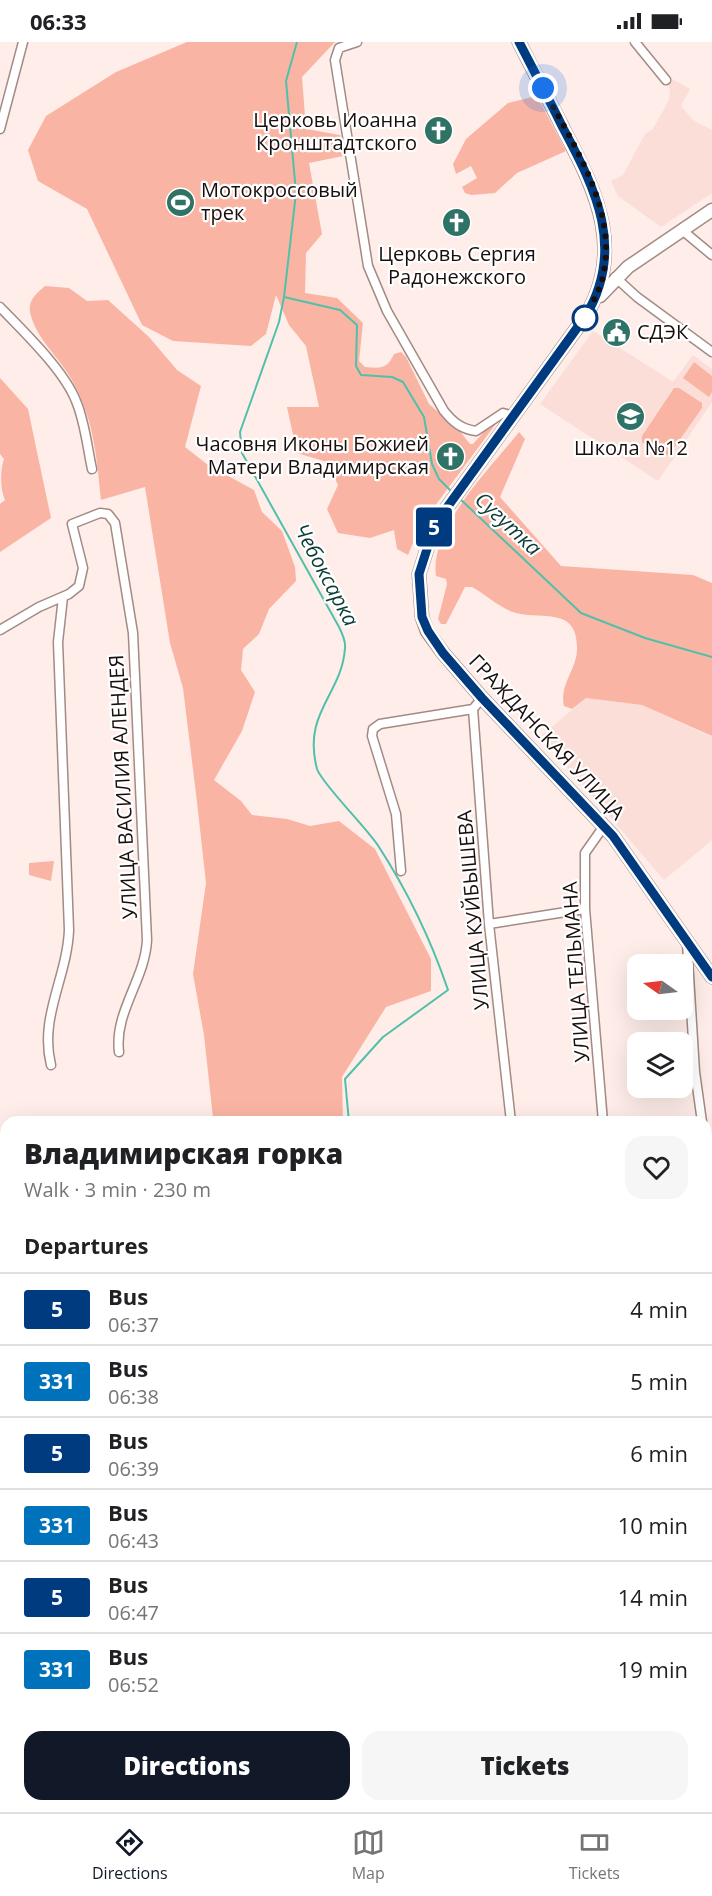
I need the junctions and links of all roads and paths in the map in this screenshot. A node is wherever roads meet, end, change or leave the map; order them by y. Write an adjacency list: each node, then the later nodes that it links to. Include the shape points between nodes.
1 (22, 42): 6 (street)
2 (357, 42): 15 (street, via 339,48 334,60 368,266 387,311 452,421 476,431 503,413)
3 (519, 42): 10 (main road, via 592,186 602,223)
4 (635, 42): 5 (street)
5 (666, 80)
6 (0, 129)
7 (712, 210): 8 (main road)
8 (682, 230): 9 (street); 11 (main road)
9 (712, 255)
10 (605, 260): 11 (main road); 12 (main road)
11 (615, 277): 12 (main road); 14 (street)
12 (592, 306): 15 (main road, ГРАЖДАНСКАЯ УЛИЦА)
13 (0, 307): 16 (street, via 71,391 84,426)
14 (712, 352)
15 (513, 416): 19 (main road, ГРАЖДАНСКАЯ УЛИЦА, via 445,507 428,540 418,587 428,631)
16 (92, 469)
17 (63, 597): 18 (street); 27 (street, УЛИЦА ВАСИЛИЯ АЛЕНДЕЯ, via 75,590 83,578 72,524 100,513 111,517 133,639 147,940 143,968 118,1028); 28 (street, via 58,642 69,930 64,966 48,1019 46,1038)
18 (0, 630)
19 (482, 698): 20 (street); 21 (main road, ГРАЖДАНСКАЯ УЛИЦА)
20 (473, 710): 22 (street, via 380,724 373,729 374,745 396,814); 24 (street, УЛИЦА КУЙБЫШЕВА)
21 (604, 826): 23 (street, УЛИЦА ТЕЛЬМАНА, via 585,853); 25 (main road, ГРАЖДАНСКАЯ УЛИЦА)
22 (401, 871)
23 (585, 909): 24 (street); 30 (street, УЛИЦА ТЕЛЬМАНА)
24 (489, 924): 29 (street, УЛИЦА КУЙБЫШЕВА)
25 (687, 940): 26 (main road, ГРАЖДАНСКАЯ УЛИЦА); 31 (street)
26 (712, 976)
27 (118, 1052)
28 (51, 1065)
29 (510, 1116)
30 (602, 1116)
31 (701, 1116)

